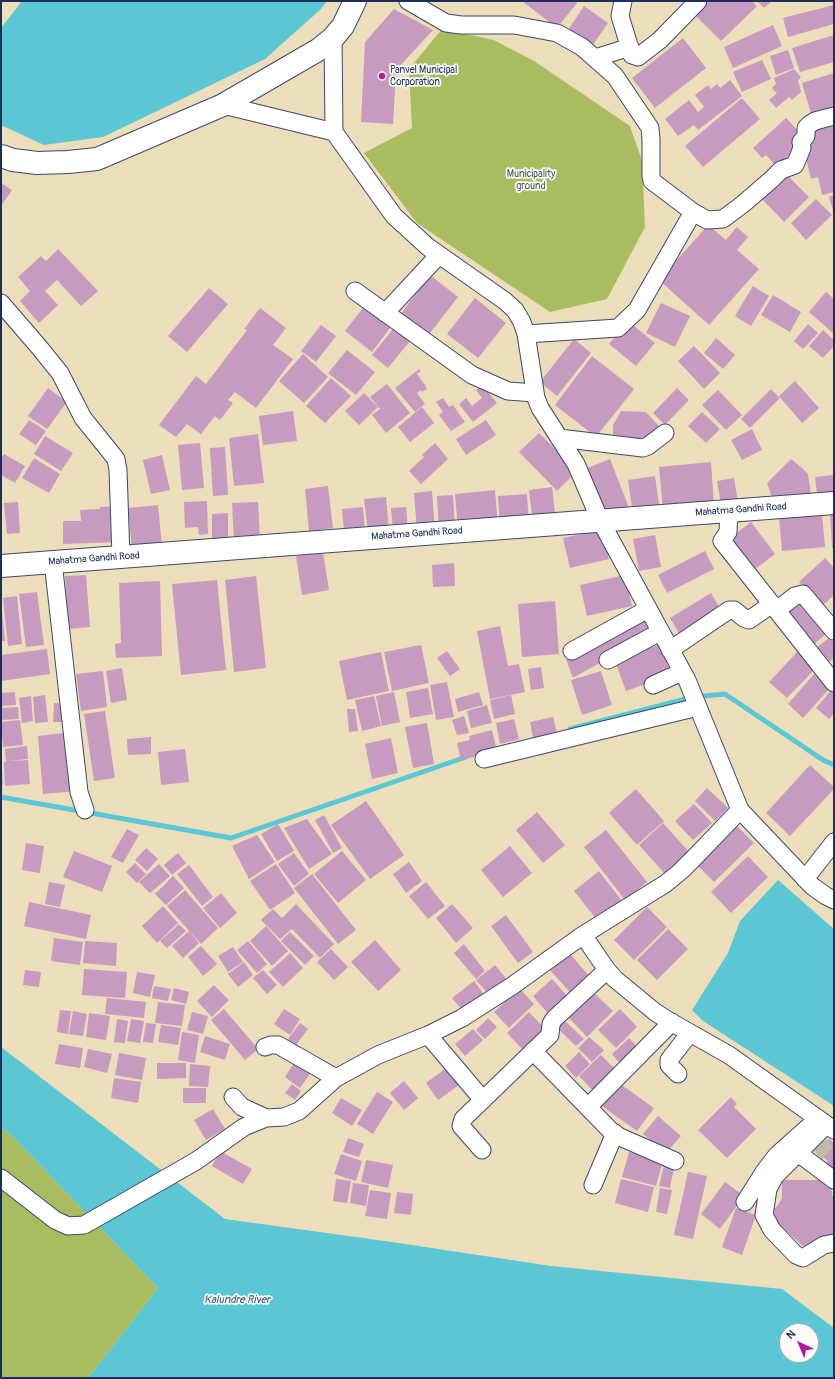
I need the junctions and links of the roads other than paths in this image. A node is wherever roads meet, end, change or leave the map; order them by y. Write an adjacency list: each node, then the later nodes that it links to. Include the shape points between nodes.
1 (356, 1): 5 (main road, via 343,26)
2 (408, 1): 7 (street, via 446,23 514,25 557,33 582,47)
3 (623, 1): 6 (street, via 620,16)
4 (698, 1): 6 (street, via 660,40 638,57 632,55)
5 (333, 38): 8 (main road, via 318,50); 10 (street)
6 (630, 48): 7 (street)
7 (595, 58): 12 (street, via 615,76 650,128 652,181)
8 (223, 105): 10 (street); 11 (main road, via 97,159 37,164)
9 (834, 116): 12 (street, via 810,124 806,128 806,136 801,142 802,148 795,165 781,170 723,219 707,220)
10 (334, 132): 13 (street, via 394,216)
11 (1, 156)
12 (693, 212): 17 (street, via 637,310 618,328)
13 (440, 255): 16 (street); 17 (street, via 515,310)
14 (355, 291): 16 (street)
15 (1, 303): 24 (street, via 60,373 83,418 116,459)
16 (385, 313): 18 (street, via 472,375 508,391)
17 (526, 334): 18 (street)
18 (535, 393): 20 (street, via 540,408)
19 (665, 433): 20 (street, via 642,448)
20 (559, 438): 23 (street, via 576,464)
21 (834, 503): 22 (main road, Mahatma Gandhi Road)
22 (729, 511): 23 (main road, Mahatma Gandhi Road); 27 (street, via 728,532 722,541)
23 (600, 520): 24 (main road, Mahatma Gandhi Road); 28 (street)
24 (121, 557): 25 (main road, Mahatma Gandhi Road)
25 (53, 562): 26 (main road, Mahatma Gandhi Road); 39 (street, via 79,792)
26 (1, 566)
27 (774, 607): 29 (street, via 802,594); 31 (street, via 749,620 734,610 729,610); 35 (street)
28 (648, 609): 30 (street); 32 (street)
29 (834, 631)
30 (660, 632): 31 (street); 33 (street)
31 (670, 650): 34 (street)
32 (572, 651)
33 (608, 660)
34 (685, 678): 36 (street); 37 (street)
35 (834, 683)
36 (653, 685)
37 (698, 707): 38 (street); 40 (street)
38 (484, 759)
39 (85, 810)
40 (740, 810): 42 (street); 44 (street, via 665,884)
41 (834, 842): 42 (street)
42 (806, 879): 43 (street)
43 (834, 900)
44 (583, 935): 45 (street); 48 (street, via 512,986 462,1018)
45 (607, 970): 46 (street, via 615,979); 50 (street, via 554,1020 550,1035)
46 (672, 1022): 47 (street); 55 (street)
47 (690, 1033): 51 (street, via 669,1060 669,1065); 57 (street, via 729,1055)
48 (428, 1035): 52 (street, via 378,1055); 54 (street)
49 (265, 1047): 52 (street, via 270,1044 278,1045)
50 (533, 1051): 54 (street); 55 (street)
51 (678, 1074)
52 (336, 1078): 56 (street, via 299,1111 284,1117)
53 (234, 1097): 56 (street, via 242,1107)
54 (483, 1100): 59 (street, via 463,1119 461,1126)
55 (588, 1107): 58 (street)
56 (266, 1118): 62 (street, via 244,1127 196,1161 84,1225 68,1226 55,1220)
57 (828, 1130): 60 (street); 65 (street, via 777,1155)
58 (615, 1133): 61 (street); 64 (street)
59 (482, 1150)
60 (813, 1159): 63 (street); 66 (street, via 775,1176 768,1189 764,1215 772,1230 796,1255 803,1258 824,1245)
61 (675, 1161)
62 (1, 1178)
63 (834, 1180)
64 (593, 1185)
65 (745, 1202)
66 (834, 1243)

